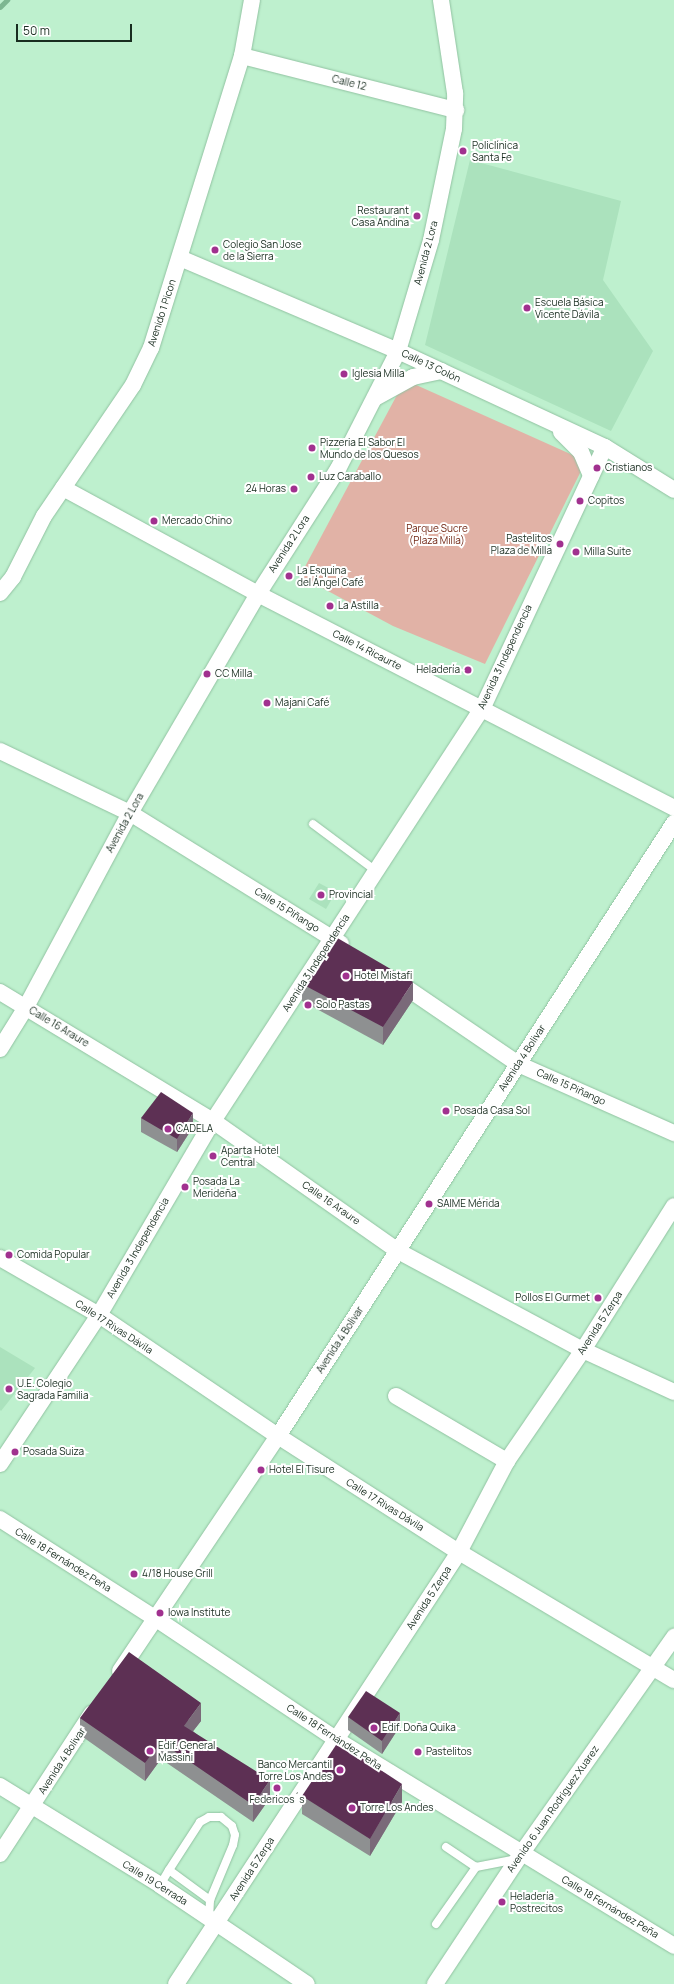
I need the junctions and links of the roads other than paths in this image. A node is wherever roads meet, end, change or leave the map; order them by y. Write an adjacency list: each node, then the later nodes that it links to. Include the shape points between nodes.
1 (252, 0): 3 (street, Avenido 1 Picon)
2 (441, 0): 4 (street, Avenida 2 Lora, via 450,50)
3 (242, 56): 4 (street, Calle 12); 5 (street, Avenido 1 Picon)
4 (456, 110): 6 (street, Avenida 2 Lora, via 431,240)
5 (180, 258): 6 (street, Calle 13 Colón); 12 (street, Avenido 1 Picon, via 143,368 123,402)
6 (398, 351): 7 (street, Calle 13 Colón); 8 (street, Avenida 2 Lora)
7 (441, 371): 8 (street, via 413,377); 9 (street, Calle 13 Colón)
8 (374, 398): 15 (street, Avenida 2 Lora, via 338,469)
9 (550, 422): 10 (street, Calle 13 Colón); 11 (street, via 575,444)
10 (605, 447): 11 (street, Avenida 3 Independencia); 13 (street, Calle 13 Colón)
11 (591, 476): 16 (street, Avenida 3 Independencia)
12 (63, 488): 14 (street, Avenido 1 Picon, via 36,529 13,577); 15 (street, Calle 14 Ricaurte)
13 (674, 490)
14 (0, 593)
15 (258, 594): 16 (street, Calle 14 Ricaurte); 19 (street, Avenida 2 Lora)
16 (482, 709): 18 (street, Calle 14 Ricaurte); 22 (street, Avenida 3 Independencia)
17 (0, 751): 19 (street, Calle 15 Piñango)
18 (674, 808)
19 (130, 813): 23 (street, Calle 15 Piñango); 27 (street, Avenida 2 Lora)
20 (674, 823): 29 (street, Avenida 4 Bolivar)
21 (313, 824): 22 (lane)
22 (376, 871): 23 (street, Avenida 3 Independencia)
23 (333, 938): 24 (street, Calle 15 Piñango); 30 (street, Avenida 3 Independencia)
24 (352, 951)
25 (384, 972): 29 (street, Calle 15 Piñango)
26 (0, 992): 27 (street, Calle 16 Araure)
27 (26, 1007): 28 (street, Avenida 2 Lora); 30 (street, Calle 16 Araure)
28 (0, 1049)
29 (518, 1064): 31 (street, Calle 15 Piñango); 33 (street, Avenida 4 Bolivar)
30 (213, 1121): 33 (street, Calle 16 Araure); 35 (street, Avenida 3 Independencia)
31 (674, 1133)
32 (674, 1206): 36 (street, Avenida 5 Zerpa)
33 (398, 1251): 36 (street, Calle 16 Araure); 39 (street, Avenida 4 Bolivar)
34 (0, 1258): 35 (street, Calle 17 Rivas Dávila)
35 (99, 1315): 39 (street, Calle 17 Rivas Dávila); 41 (street, Avenida 3 Independencia)
36 (583, 1350): 37 (street, Calle 16 Araure); 40 (street, Avenida 5 Zerpa)
37 (674, 1392)
38 (396, 1396): 40 (street)
39 (278, 1436): 43 (street, Calle 17 Rivas Dávila); 44 (street, Avenida 4 Bolivar)
40 (508, 1461): 43 (street, Avenida 5 Zerpa)
41 (0, 1464)
42 (0, 1519): 44 (street, Calle 18 Fernández Peña)
43 (459, 1552): 46 (street, Calle 17 Rivas Dávila); 50 (street, Avenida 5 Zerpa)
44 (155, 1618): 48 (street, Avenida 4 Bolivar); 50 (street, Calle 18 Fernández Peña)
45 (674, 1637): 46 (street, Avenido 6 Juan Rodriguez Xuarez)
46 (652, 1667): 47 (street, Calle 17 Rivas Dávila); 55 (street, Avenido 6 Juan Rodriguez Xuarez)
47 (674, 1680)
48 (112, 1683)
49 (98, 1703): 52 (street, Avenida 4 Bolivar)
50 (337, 1740): 55 (street, Calle 18 Fernández Peña); 60 (street, Avenida 5 Zerpa)
51 (0, 1786): 52 (street, Calle 19 Cerrada)
52 (32, 1807): 54 (street, Avenida 4 Bolivar); 58 (street, Calle 19 Cerrada)
53 (446, 1847): 56 (lane)
54 (0, 1854)
55 (520, 1856): 56 (lane); 62 (street, Calle 18 Fernández Peña); 65 (street, Avenido 6 Juan Rodriguez Xuarez)
56 (476, 1867): 61 (lane)
57 (169, 1870): 58 (lane); 59 (lane); 59 (lane, via 200,1822 209,1817 221,1817 228,1821 235,1835 234,1845)
58 (160, 1885): 60 (street, Calle 19 Cerrada)
59 (210, 1900): 60 (lane)
60 (213, 1920): 63 (street, Avenida 5 Zerpa); 64 (street, Calle 19 Cerrada)
61 (436, 1924)
62 (674, 1946)
63 (176, 1984)
64 (307, 1984)
65 (435, 1984)

